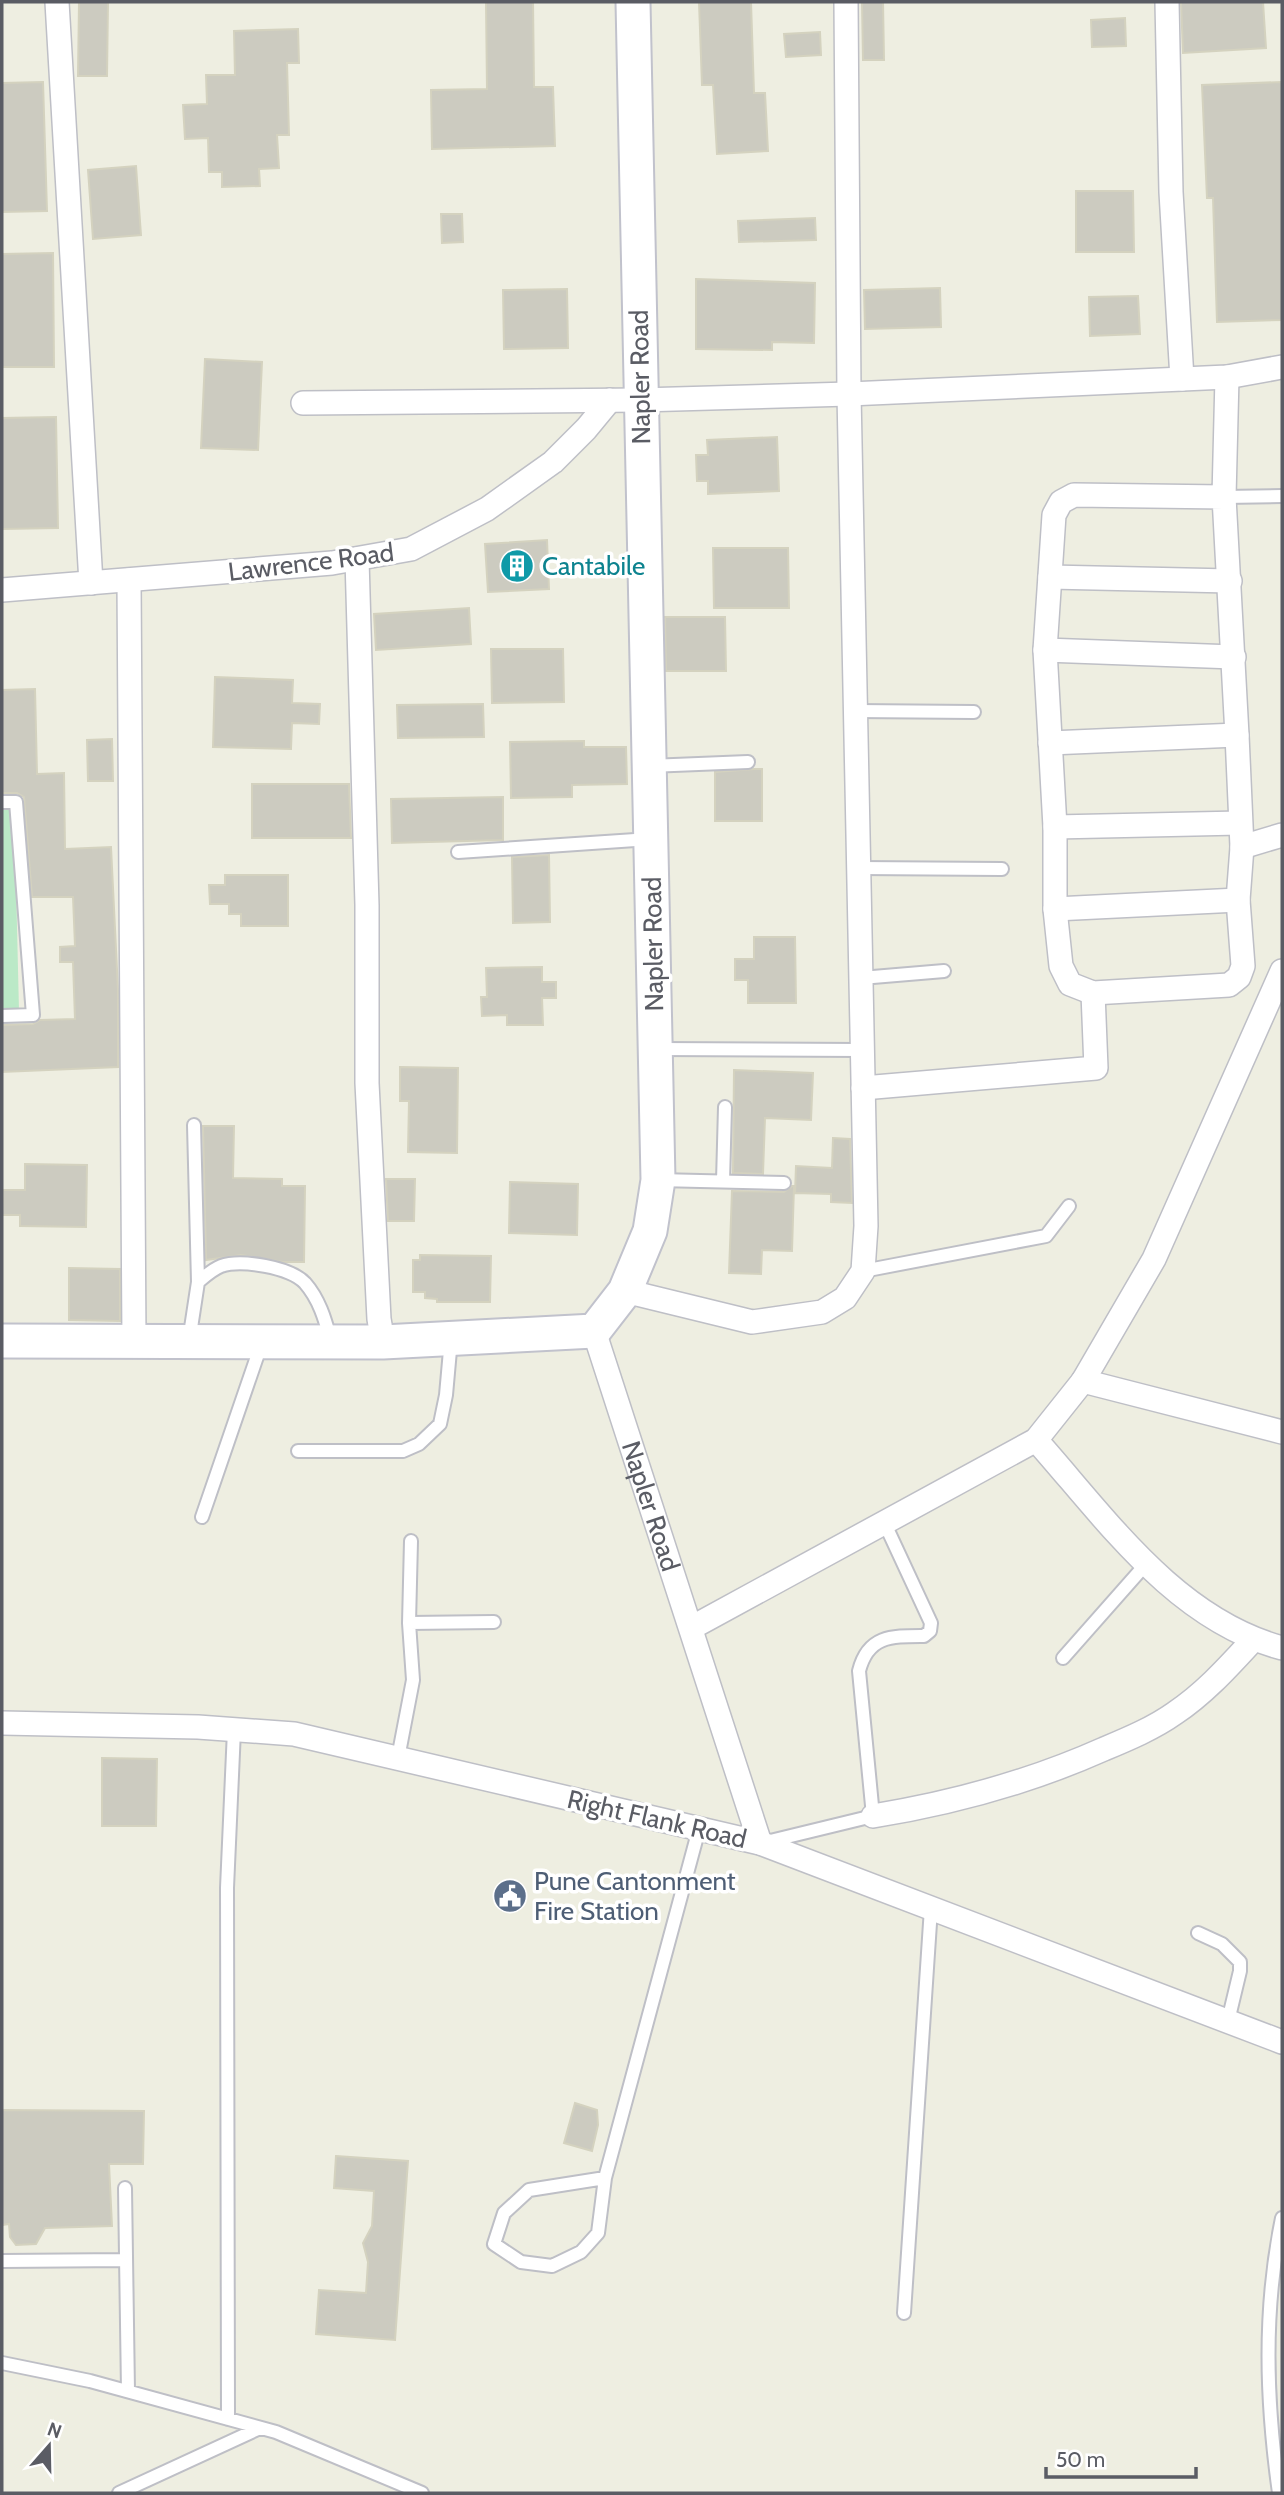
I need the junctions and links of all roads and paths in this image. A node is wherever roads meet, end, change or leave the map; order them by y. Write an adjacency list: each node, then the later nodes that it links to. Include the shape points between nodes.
1 (57, 2): 17 (street)
2 (634, 2): 9 (street, Napler Road)
3 (846, 2): 8 (street)
4 (1167, 2): 7 (street, via 1171,192)
5 (1282, 367): 6 (street)
6 (1227, 377): 7 (street); 12 (street)
7 (1182, 379): 8 (street)
8 (849, 394): 9 (street); 21 (street)
9 (625, 400): 10 (street); 13 (street, Lawrence Road, via 487,509 411,550); 26 (street, Napler Road)
10 (303, 403)
11 (1282, 496): 12 (lane)
12 (1224, 497): 14 (street, via 1074,495 1061,502 1054,515); 16 (street)
13 (357, 559): 15 (street, Lawrence Road); 62 (street, via 367,1083)
14 (1050, 577): 16 (street); 19 (street)
15 (129, 580): 17 (street, Lawrence Road); 58 (street)
16 (1230, 581): 20 (street)
17 (91, 583): 18 (street, Lawrence Road)
18 (2, 590)
19 (1045, 650): 20 (street); 24 (street)
20 (1234, 657): 23 (street)
21 (855, 711): 22 (lane); 34 (street)
22 (974, 712)
23 (1237, 735): 24 (street); 28 (street)
24 (1050, 743): 29 (street)
25 (748, 761): 26 (lane)
26 (648, 766): 31 (street, Napler Road)
27 (2, 802): 42 (lane, via 16,802 33,1015)
28 (1240, 823): 29 (street); 32 (street)
29 (1055, 827): 37 (street)
30 (1282, 835): 32 (street)
31 (650, 839): 33 (lane); 43 (street, Napler Road)
32 (1242, 847): 36 (street)
33 (458, 852)
34 (858, 868): 35 (lane); 40 (street)
35 (1002, 869)
36 (1238, 900): 37 (street); 41 (street, via 1243,966 1229,985)
37 (1055, 909): 41 (street, via 1061,966 1070,984)
38 (944, 971): 40 (lane)
39 (1282, 971): 63 (street, via 1154,1259)
40 (861, 978): 44 (street)
41 (1093, 993): 45 (street, via 1096,1068)
42 (2, 1016)
43 (655, 1049): 44 (lane); 48 (street, Napler Road)
44 (862, 1050): 45 (street)
45 (863, 1088): 52 (street)
46 (725, 1107): 49 (lane)
47 (194, 1125): 53 (lane)
48 (658, 1180): 49 (lane); 54 (street, Napler Road, via 650,1231)
49 (723, 1181): 50 (lane)
50 (784, 1183)
51 (1069, 1206): 52 (lane, via 1046,1236)
52 (863, 1271): 54 (street, via 845,1298 821,1312 752,1322)
53 (198, 1282): 59 (lane); 61 (lane, via 220,1266 288,1272 304,1282 317,1300)
54 (625, 1291): 55 (street, Napler Road)
55 (594, 1331): 56 (street); 73 (street, Napler Road)
56 (451, 1339): 62 (street); 66 (lane, via 440,1424 419,1444 403,1451)
57 (2, 1341): 58 (street)
58 (134, 1341): 59 (street)
59 (189, 1342): 60 (street)
60 (262, 1342): 61 (street); 67 (lane)
61 (331, 1342): 62 (street)
62 (383, 1342)
63 (1083, 1381): 64 (street); 65 (street)
64 (1282, 1432)
65 (1036, 1440): 68 (street); 70 (street)
66 (298, 1451)
67 (202, 1517)
68 (885, 1524): 73 (street); 80 (lane, via 931,1623 924,1636 891,1637 863,1655 859,1671)
69 (411, 1541): 72 (lane)
70 (1146, 1564): 74 (street, via 1196,1608); 76 (lane)
71 (494, 1622): 72 (lane)
72 (409, 1623): 79 (lane, via 413,1680)
73 (691, 1628): 82 (street, Napler Road)
74 (1253, 1640): 75 (street); 80 (street, via 1174,1714 1125,1740 1018,1783 932,1807)
75 (1282, 1648)
76 (1063, 1658)
77 (2, 1723): 78 (street, Right Flank Road)
78 (234, 1730): 79 (street, Right Flank Road, via 295,1734); 97 (lane, via 227,1888)
79 (398, 1759): 81 (street, Right Flank Road)
80 (873, 1816): 82 (lane)
81 (699, 1829): 82 (street, Right Flank Road); 87 (lane)
82 (760, 1843): 83 (street, Right Flank Road)
83 (931, 1908): 85 (street, Right Flank Road); 94 (lane)
84 (1198, 1933): 85 (lane, via 1222,1944 1240,1962)
85 (1228, 2021): 86 (street, Right Flank Road)
86 (1282, 2042)
87 (605, 2178): 87 (lane, via 598,2233 581,2252 552,2266 522,2262 494,2244 504,2213 529,2190)
88 (125, 2189): 90 (lane)
89 (1282, 2218): 92 (lane)
90 (126, 2260): 91 (lane); 96 (lane)
91 (2, 2262)
92 (1271, 2288): 93 (lane); 101 (lane, via 1267,2343 1271,2437)
93 (1282, 2300)
94 (904, 2314)
95 (2, 2363): 96 (lane)
96 (128, 2391): 97 (lane)
97 (228, 2419): 98 (lane)
98 (260, 2428): 99 (lane); 100 (lane)
99 (119, 2493)
100 (422, 2493)
101 (1279, 2493)

